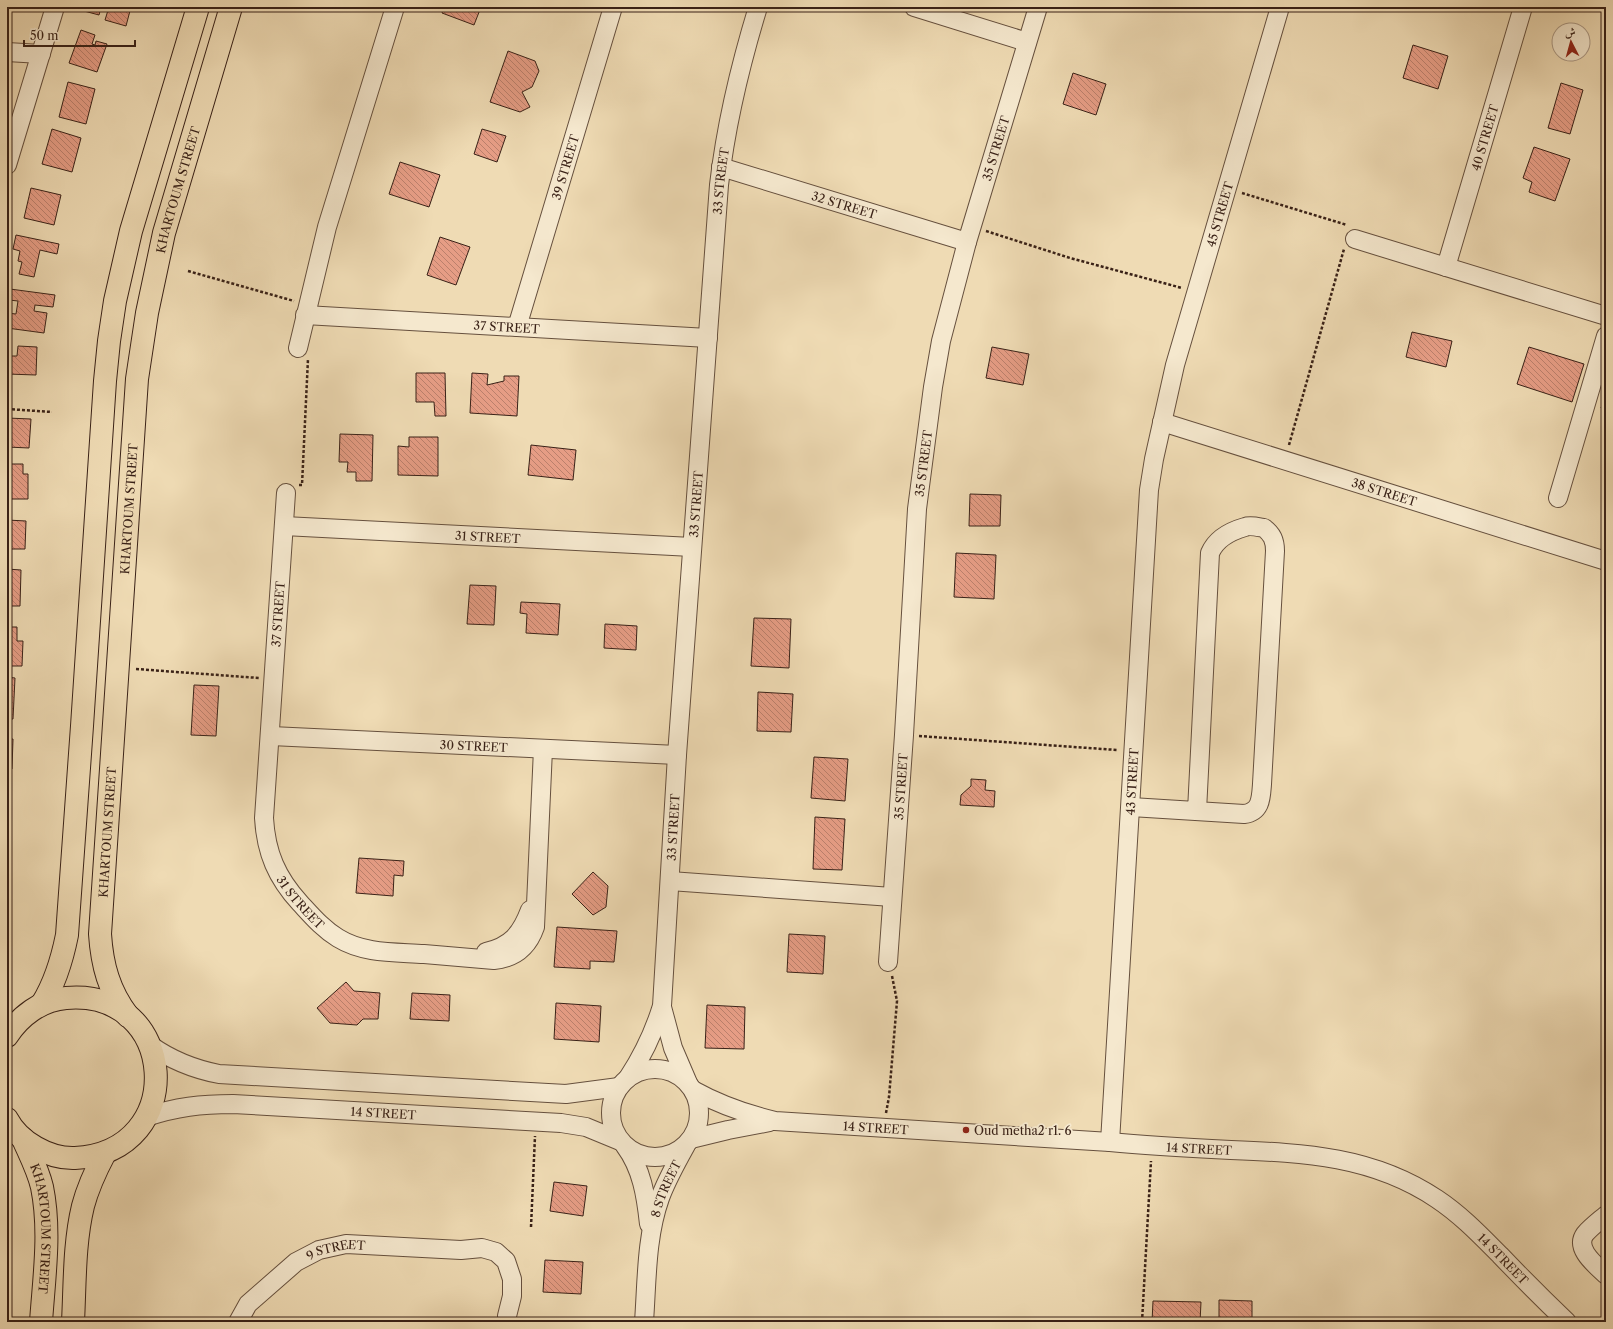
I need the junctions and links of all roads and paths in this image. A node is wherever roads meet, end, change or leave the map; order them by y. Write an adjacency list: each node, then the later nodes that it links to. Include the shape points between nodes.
1 (54, 7): 13 (street)
2 (198, 7): 49 (main road, via 138,206 115,301 105,381 67,936 55,978)
3 (231, 7): 37 (main road, KHARTOUM STREET, via 164,233 147,313 134,412)
4 (395, 7): 22 (street, via 339,186)
5 (613, 7): 24 (street, 39 STREET)
6 (758, 7): 15 (street, 33 STREET, via 736,85)
7 (914, 7): 11 (street)
8 (1038, 7): 11 (street, 35 STREET)
9 (1280, 7): 16 (street, 45 STREET)
10 (1523, 7): 19 (street, 40 STREET)
11 (1027, 42): 17 (street, 35 STREET)
12 (7, 52): 13 (street)
13 (41, 54): 14 (street)
14 (7, 165)
15 (721, 168): 17 (street, 32 STREET); 26 (street, 33 STREET)
16 (1227, 188): 18 (path, via 1348,226 1352,230); 21 (street, 45 STREET)
17 (970, 234): 21 (path); 40 (street, 35 STREET, via 941,341 921,471)
18 (1350, 241): 19 (street); 31 (path)
19 (1446, 268): 23 (street)
20 (188, 271): 22 (path)
21 (1196, 292): 30 (street, 45 STREET)
22 (306, 310): 24 (street, 37 STREET); 27 (street)
23 (1606, 316)
24 (517, 327): 26 (street, 37 STREET)
25 (1606, 336): 33 (street)
26 (708, 338): 35 (street, 33 STREET)
27 (301, 352): 32 (path, via 308,357 302,485)
28 (7, 409): 29 (path)
29 (52, 412)
30 (1162, 422): 31 (street, 38 STREET); 42 (street, 43 STREET, via 1147,518)
31 (1284, 460): 36 (street, 38 STREET)
32 (290, 488): 34 (street, 37 STREET)
33 (1558, 498)
34 (284, 526): 35 (street, 31 STREET); 38 (street, 37 STREET)
35 (692, 547): 43 (street, 33 STREET)
36 (1606, 561)
37 (117, 668): 38 (path); 51 (main road, KHARTOUM STREET, via 100,934 104,967 109,983)
38 (274, 679): 39 (street, 37 STREET)
39 (271, 736): 41 (street, 30 STREET); 41 (street, 31 STREET, via 265,830 274,866 288,890 321,925 349,944 372,951 460,956 506,945 523,927 532,905 535,893)
40 (904, 736): 42 (path); 47 (street, 35 STREET)
41 (543, 749): 43 (street, 30 STREET)
42 (1134, 751): 44 (street, 43 STREET)
43 (677, 755): 46 (street, 33 STREET)
44 (1131, 806): 45 (street); 63 (street, 43 STREET)
45 (1197, 811): 45 (street, via 1248,814 1255,810 1260,802 1275,551 1275,543 1269,531 1264,528 1246,526 1223,537 1212,547 1209,560)
46 (670, 881): 47 (street); 50 (street, 33 STREET)
47 (892, 897): 48 (street, 35 STREET)
48 (888, 962): 60 (path, via 898,1001)
49 (42, 1004): 51 (main road, via 65,998 95,999 113,1006); 52 (main road, via 26,1014)
50 (662, 1006): 54 (street, 33 STREET, via 651,1039); 55 (street, 33 STREET, via 673,1048)
51 (128, 1016): 53 (main road, via 141,1029)
52 (9, 1030)
53 (150, 1045): 54 (street, via 187,1066 236,1076 566,1094); 56 (main road, via 156,1063 157,1082 154,1100)
54 (624, 1082): 55 (street, via 640,1072 653,1069 666,1070 678,1075); 64 (street, via 613,1097 610,1114 614,1131)
55 (691, 1087): 58 (street, 14 STREET, via 722,1105); 62 (street, via 698,1102 700,1115 697,1128)
56 (146, 1117): 59 (street, 14 STREET, via 195,1105 233,1104); 66 (main road, via 126,1140)
57 (7, 1119): 61 (main road)
58 (775, 1121): 60 (street, 14 STREET); 62 (street, 14 STREET, via 728,1130)
59 (535, 1122): 64 (street, 14 STREET, via 586,1127); 68 (path)
60 (884, 1128): 63 (street, 14 STREET)
61 (23, 1139): 66 (main road, via 53,1155 70,1158); 72 (main road, KHARTOUM STREET, via 40,1181 46,1218)
62 (689, 1142): 64 (street, via 675,1153 662,1157 636,1154); 69 (street, 8 STREET, via 660,1198)
63 (1110, 1142): 65 (street, 14 STREET)
64 (622, 1144): 69 (street, 8 STREET, via 632,1156 641,1178)
65 (1152, 1146): 76 (path); 77 (street, 14 STREET, via 1323,1156 1354,1162 1396,1177 1437,1199 1456,1213)
66 (104, 1153): 73 (main road, via 87,1192 80,1222)
67 (1606, 1215): 70 (street, via 1585,1235 1582,1244 1585,1252)
68 (532, 1227)
69 (651, 1234): 75 (street, 8 STREET)
70 (1606, 1275)
71 (507, 1319): 74 (street, 9 STREET, via 500,1274 483,1258 461,1250 353,1244 332,1246 296,1262 248,1304)
72 (41, 1322)
73 (73, 1322)
74 (238, 1322)
75 (644, 1322)
76 (1142, 1322)
77 (1567, 1322)

